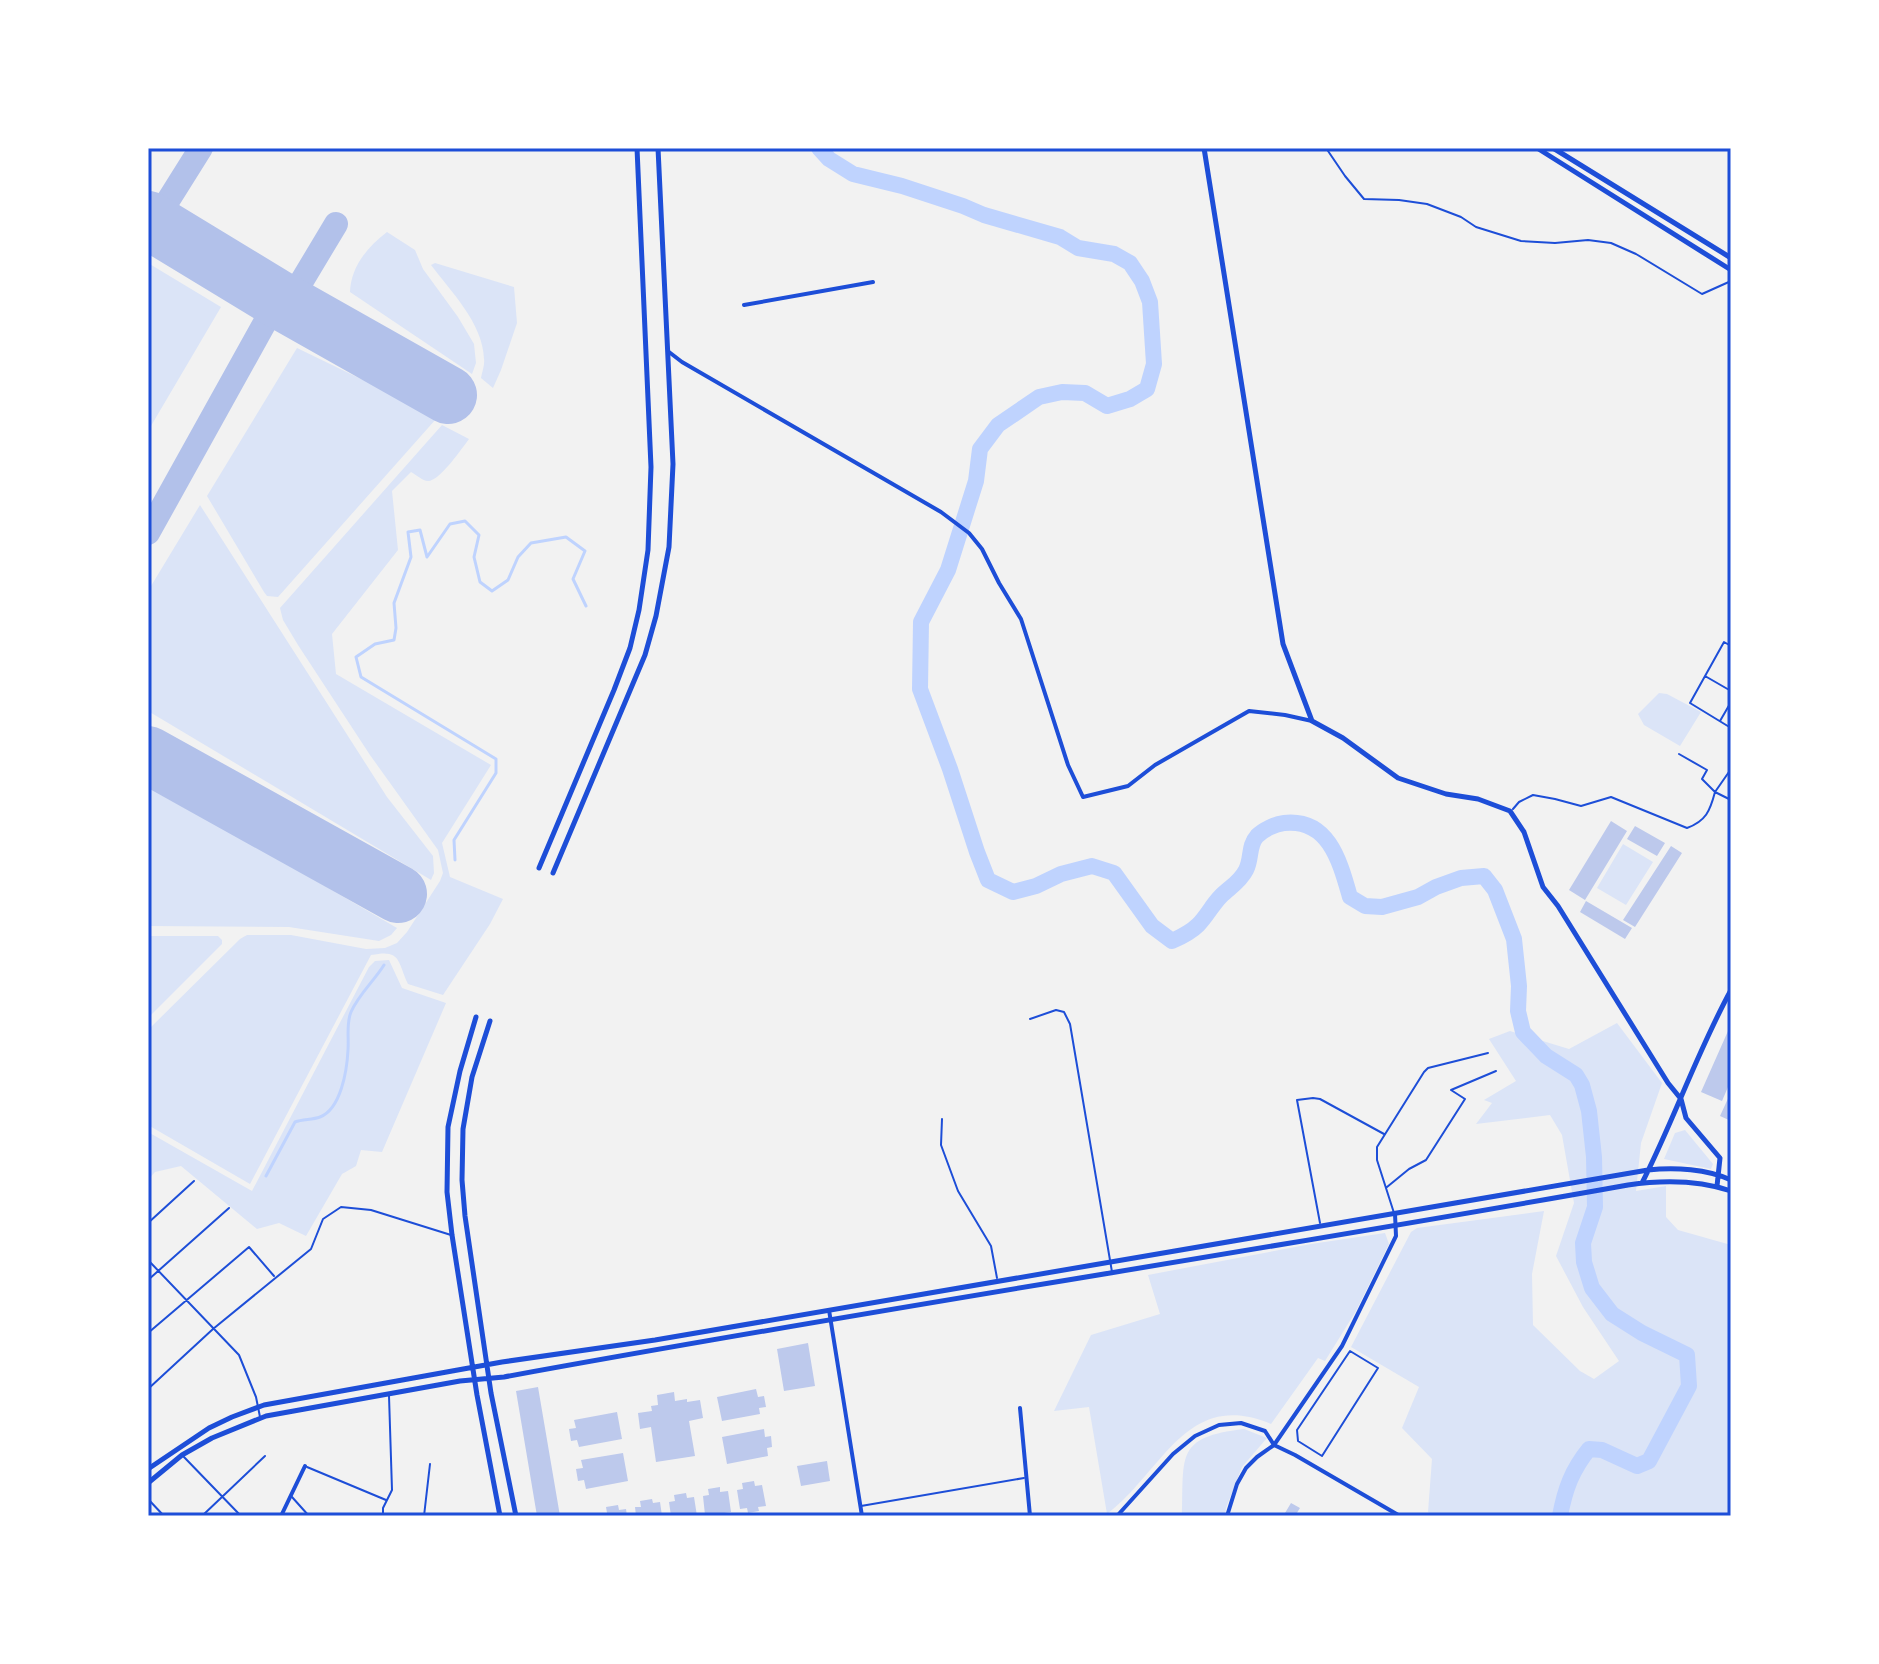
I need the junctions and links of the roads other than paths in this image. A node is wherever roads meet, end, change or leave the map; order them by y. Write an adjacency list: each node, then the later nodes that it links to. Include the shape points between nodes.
1 (637, 148): 23 (street, via 651,467 648,550 630,648)
2 (658, 148): 10 (street)
3 (1204, 148): 15 (street, via 1283,644)
4 (1537, 148): 7 (street)
5 (1553, 148): 6 (street)
6 (1731, 258)
7 (1731, 270)
8 (873, 282): 9 (street)
9 (744, 305)
10 (667, 351): 15 (street, via 969,533 1021,619 1083,797 1128,786 1249,711); 24 (street, via 673,464 669,547 656,616 631,691)
11 (1731, 646): 12 (lane, via 1724,642)
12 (1705, 676): 13 (lane); 16 (lane, via 1690,703)
13 (1731, 691)
14 (1731, 702): 16 (lane)
15 (1312, 721): 22 (street, via 1398,778)
16 (1720, 721): 17 (lane)
17 (1731, 728)
18 (1679, 754): 20 (lane, via 1707,770 1702,779)
19 (1731, 769): 20 (lane)
20 (1715, 792): 21 (lane); 22 (lane, via 1700,824 1687,828 1611,797 1581,806 1533,795)
21 (1731, 800)
22 (1510, 811): 31 (street, via 1524,832 1543,887)
23 (539, 868)
24 (553, 873)
25 (1731, 990): 31 (street)
26 (476, 1017): 47 (street, via 448,1127)
27 (1030, 1019): 49 (lane, via 1056,1010 1064,1012 1070,1024)
28 (490, 1021): 61 (street, via 472,1077 462,1180)
29 (1488, 1053): 33 (lane, via 1428,1068)
30 (1496, 1071): 40 (lane, via 1451,1090 1465,1099 1426,1160)
31 (1681, 1099): 34 (street); 35 (street, via 1686,1118 1720,1158)
32 (942, 1119): 54 (lane, via 941,1145 958,1191 991,1246)
33 (1384, 1134): 40 (lane, via 1376,1153); 46 (lane, via 1320,1099 1297,1100)
34 (1648, 1170): 35 (street); 38 (street); 43 (street)
35 (1719, 1175): 36 (street); 39 (street)
36 (1731, 1180)
37 (194, 1181): 44 (lane)
38 (1642, 1183): 39 (street); 45 (street)
39 (1717, 1186): 41 (street)
40 (1386, 1187): 43 (lane)
41 (1731, 1191)
42 (229, 1208): 50 (lane)
43 (1395, 1214): 45 (street); 46 (street)
44 (148, 1223)
45 (1396, 1225): 51 (street); 71 (street, via 1396,1236 1342,1346)
46 (1321, 1227): 49 (street)
47 (452, 1235): 52 (lane, via 371,1210 341,1207 323,1219 311,1249); 62 (street)
48 (148, 1260): 50 (lane)
49 (1110, 1263): 51 (lane); 54 (street)
50 (159, 1271): 53 (lane); 56 (lane)
51 (1113, 1273): 55 (street)
52 (275, 1277): 56 (lane, via 249,1247); 59 (lane)
53 (148, 1280)
54 (998, 1280): 55 (lane); 57 (street)
55 (999, 1291): 58 (street)
56 (187, 1299): 59 (lane); 60 (lane)
57 (829, 1310): 58 (street); 61 (street)
58 (830, 1320): 64 (street); 83 (street)
59 (213, 1329): 66 (lane); 68 (lane, via 239,1355)
60 (148, 1333)
61 (488, 1364): 62 (street); 64 (street)
62 (474, 1368): 65 (street); 68 (street)
63 (1378, 1368): 63 (lane, via 1350,1351 1297,1430 1298,1441 1322,1456)
64 (489, 1378): 65 (street); 92 (street)
65 (476, 1380): 67 (street); 91 (street)
66 (148, 1389)
67 (389, 1395): 70 (street); 82 (lane, via 392,1490)
68 (257, 1408): 70 (lane); 76 (street, via 209,1428)
69 (1020, 1408): 77 (street)
70 (260, 1418): 72 (street)
71 (1274, 1445): 95 (street, via 1265,1431 1252,1426 1208,1428 1173,1454); 96 (street, via 1246,1468); 97 (street)
72 (182, 1455): 78 (street); 80 (lane)
73 (265, 1456): 80 (lane)
74 (430, 1464): 90 (lane)
75 (305, 1466): 79 (street); 82 (lane)
76 (148, 1469)
77 (1026, 1477): 83 (lane); 94 (street)
78 (148, 1483)
79 (291, 1496): 87 (street); 88 (lane)
80 (223, 1497): 85 (lane); 86 (lane)
81 (148, 1499): 84 (lane)
82 (387, 1500): 89 (lane)
83 (860, 1506): 93 (street)
84 (164, 1516)
85 (202, 1516)
86 (241, 1516)
87 (281, 1516)
88 (309, 1516)
89 (383, 1516)
90 (424, 1516)
91 (500, 1516)
92 (516, 1516)
93 (862, 1516)
94 (1030, 1516)
95 (1117, 1516)
96 (1227, 1516)
97 (1400, 1516)

